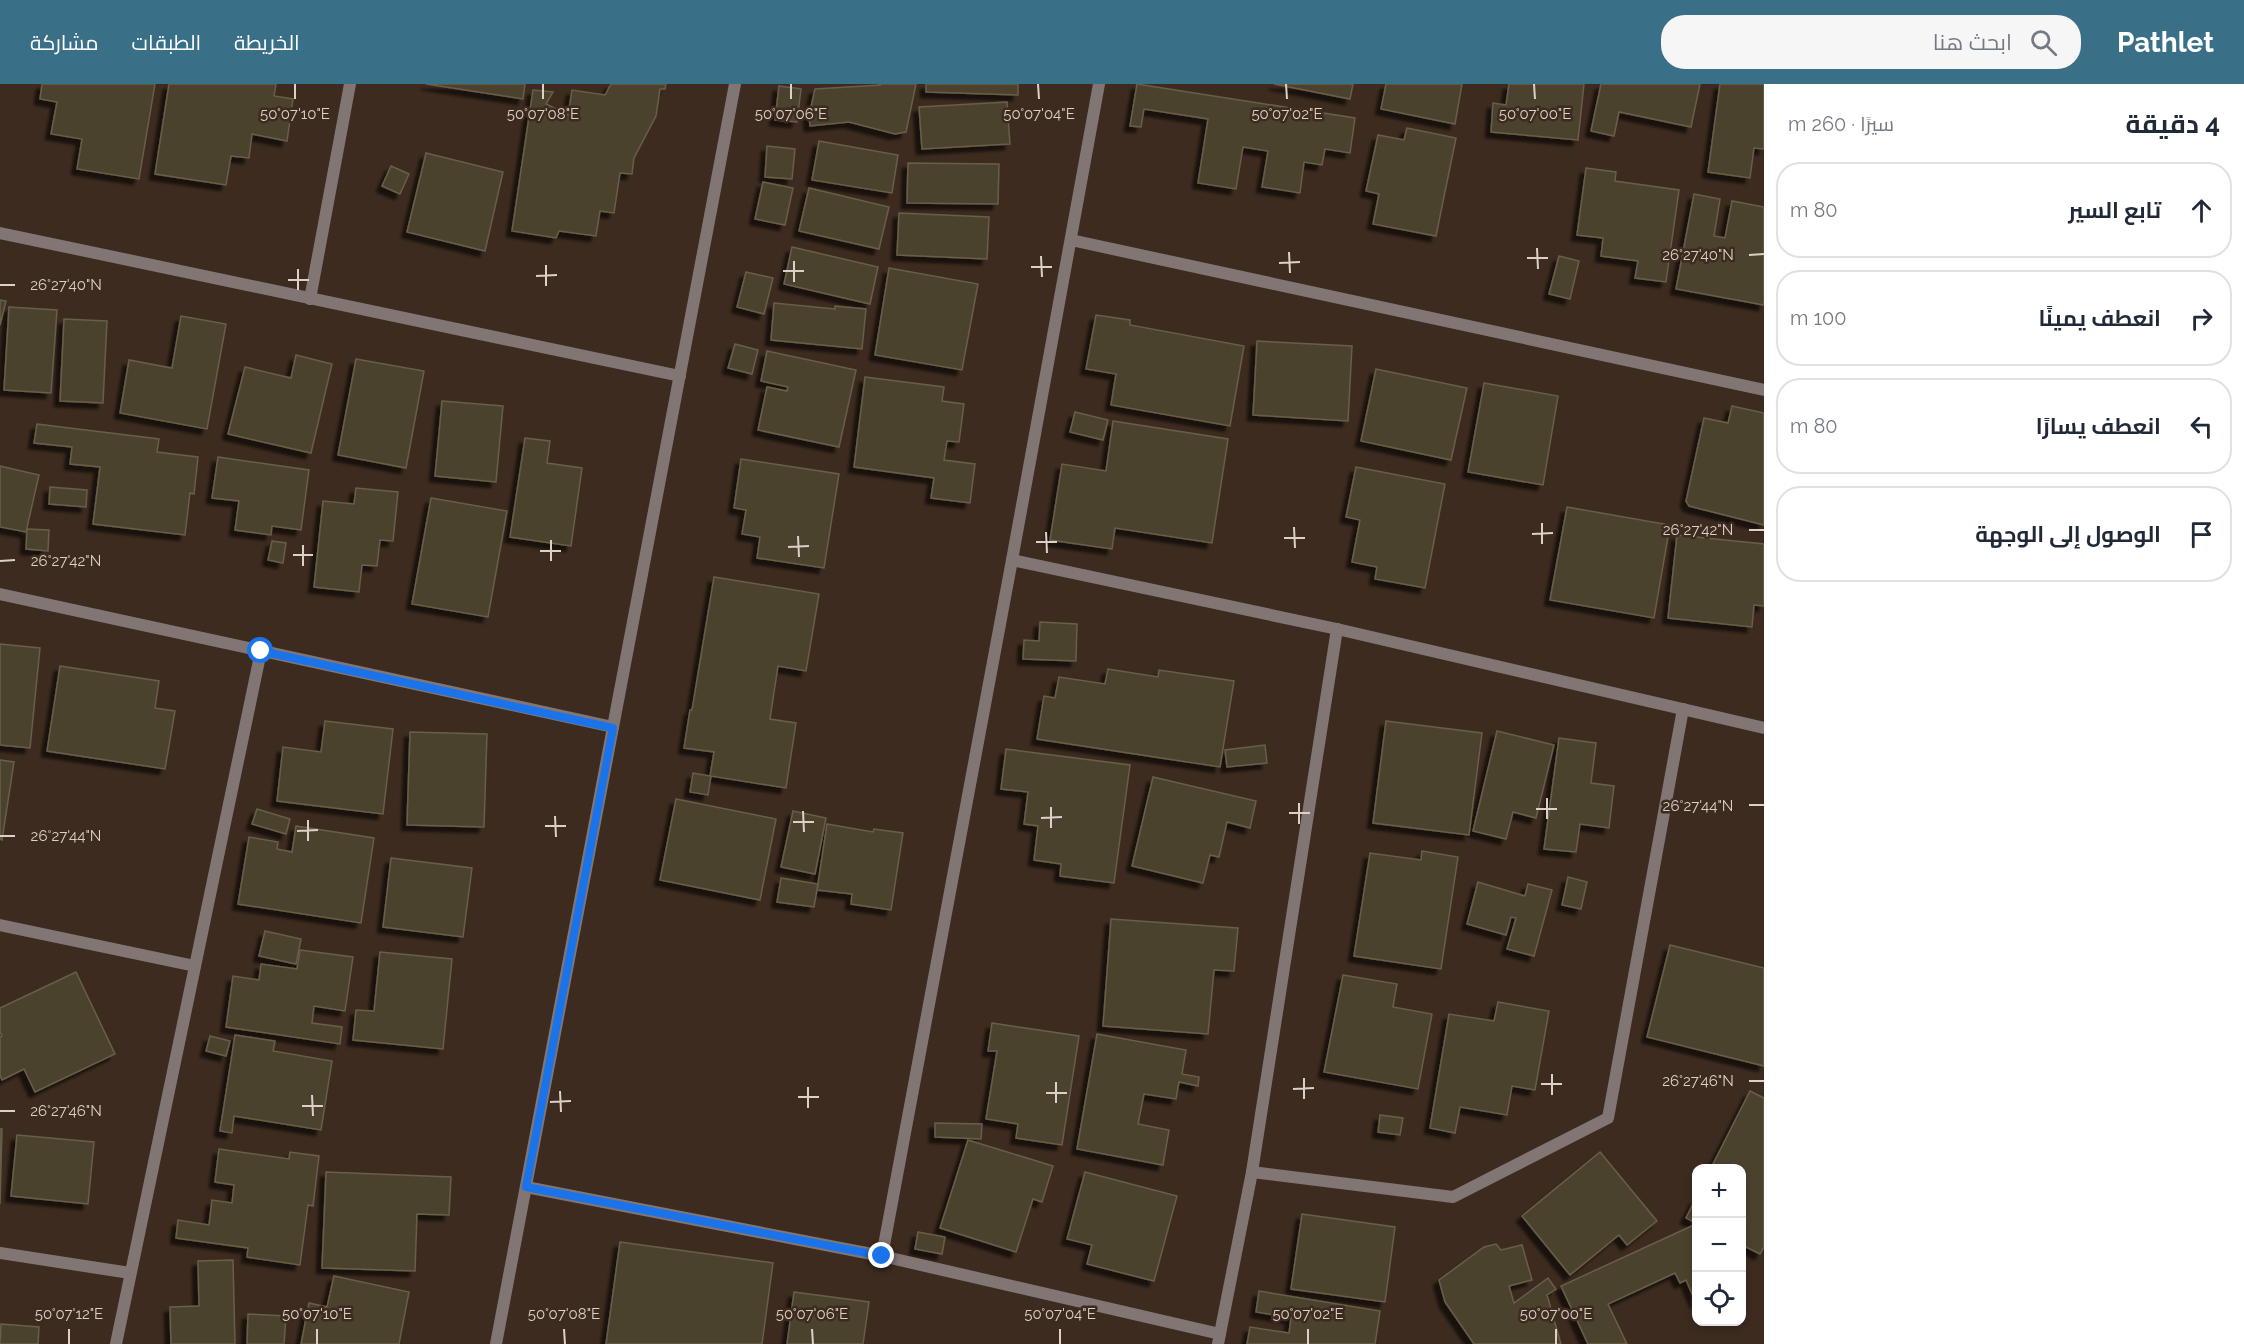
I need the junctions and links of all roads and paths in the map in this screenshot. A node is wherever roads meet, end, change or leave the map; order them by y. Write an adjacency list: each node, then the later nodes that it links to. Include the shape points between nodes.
1 (350, 84): 6 (street)
2 (735, 84): 7 (street)
3 (1099, 84): 5 (street)
4 (0, 233): 6 (street)
5 (1071, 240): 8 (street); 9 (street)
6 (310, 299): 7 (street)
7 (680, 376): 14 (street)
8 (1764, 390)
9 (1012, 560): 11 (street); 21 (street)
10 (0, 594): 12 (street)
11 (1337, 629): 13 (street); 18 (street)
12 (261, 651): 14 (street); 17 (street)
13 (1683, 709): 15 (street); 18 (street, via 1608,1118 1453,1197)
14 (613, 728): 19 (street)
15 (1764, 728)
16 (0, 925): 17 (street)
17 (195, 966): 22 (street)
18 (1252, 1172): 23 (street)
19 (526, 1187): 21 (street); 25 (street)
20 (0, 1253): 22 (street)
21 (882, 1256): 23 (street)
22 (130, 1273): 24 (street)
23 (1219, 1339)
24 (116, 1344)
25 (496, 1344)

